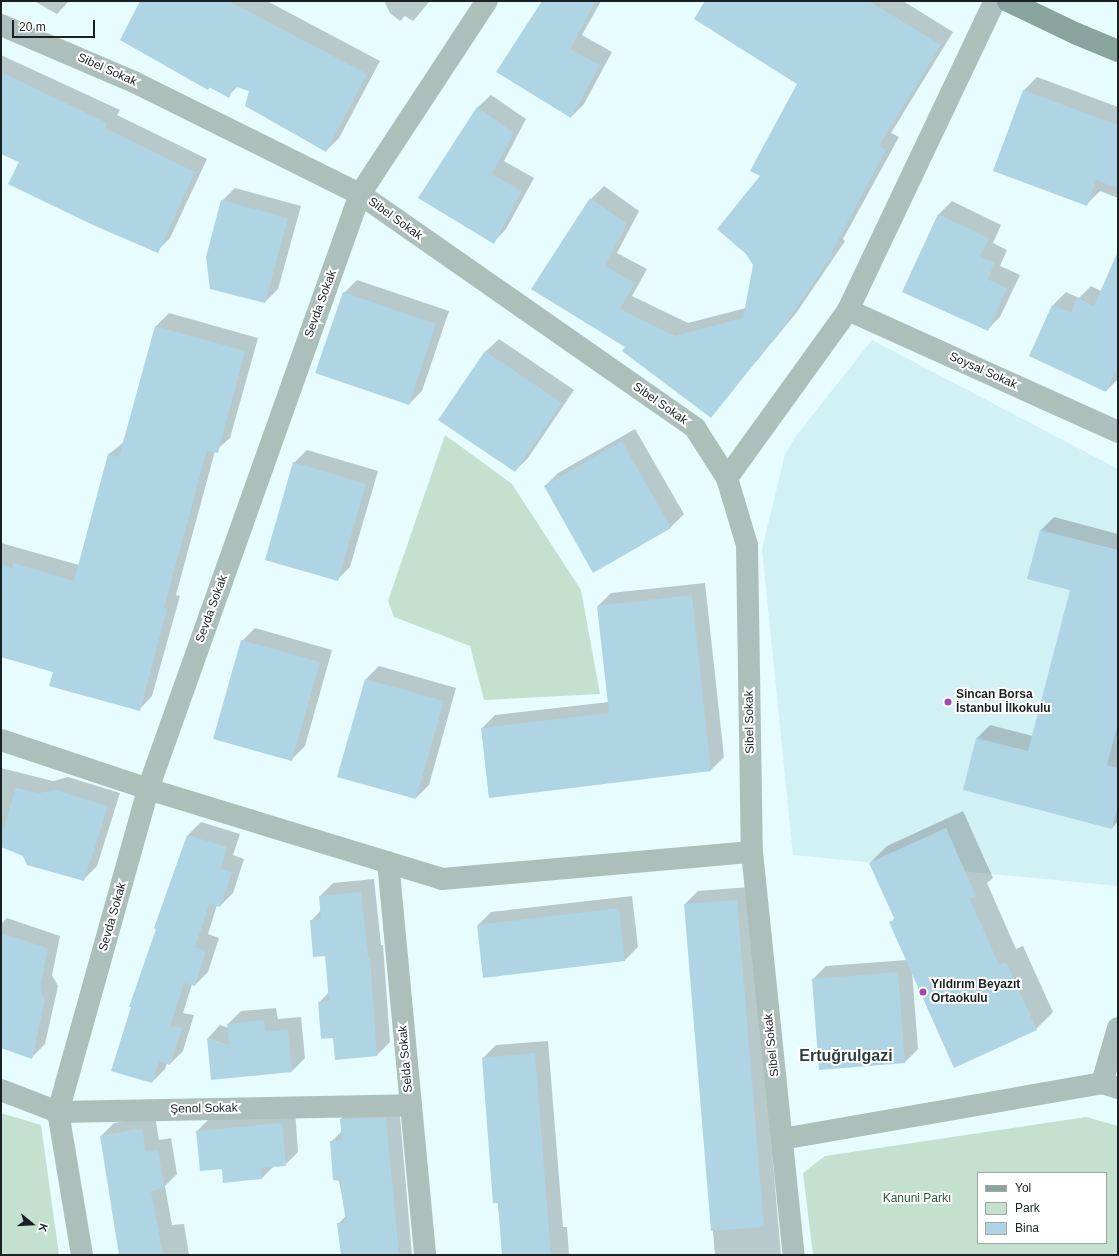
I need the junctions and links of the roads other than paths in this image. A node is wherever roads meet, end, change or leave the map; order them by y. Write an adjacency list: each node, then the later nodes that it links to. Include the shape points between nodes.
1 (487, 1): 6 (street, Sevda Sokak)
2 (995, 1): 7 (street)
3 (1008, 1): 5 (main road)
4 (1, 25): 6 (street, Sibel Sokak, via 134,82)
5 (1118, 51)
6 (360, 194): 9 (street, Sibel Sokak, via 695,428); 11 (street, Sevda Sokak)
7 (848, 310): 8 (street, Soysal Sokak); 9 (street)
8 (1118, 432)
9 (727, 478): 12 (street, Sibel Sokak, via 747,545)
10 (1, 740): 11 (street)
11 (148, 789): 13 (street); 18 (street, Sevda Sokak)
12 (752, 852): 13 (street, via 442,878); 19 (street, Sibel Sokak)
13 (388, 862): 17 (street, Selda Sokak)
14 (1118, 1028): 15 (street)
15 (1110, 1086): 19 (street)
16 (1, 1090): 18 (street, Şenol Sokak)
17 (411, 1105): 18 (street, Şenol Sokak); 21 (street, Selda Sokak)
18 (58, 1112): 20 (street, Sevda Sokak)
19 (782, 1139): 22 (street, Sibel Sokak)
20 (82, 1255)
21 (425, 1255)
22 (794, 1255)

